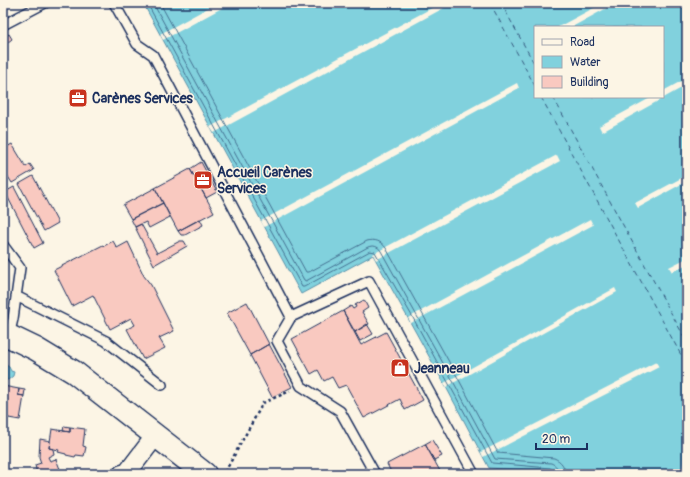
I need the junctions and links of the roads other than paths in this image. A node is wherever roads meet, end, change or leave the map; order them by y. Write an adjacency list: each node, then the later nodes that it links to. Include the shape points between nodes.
1 (45, 3): 3 (lane)
2 (114, 3): 6 (lane, via 137,44 154,55)
3 (3, 25)
4 (3, 245): 5 (lane, via 20,268)
5 (16, 296): 7 (lane, via 13,319); 8 (lane, via 106,341)
6 (291, 317): 12 (lane, via 278,341 301,386 340,411); 13 (lane, via 369,281)
7 (6, 336): 9 (street, via 36,349 74,372)
8 (162, 385)
9 (156, 435): 10 (street); 11 (street, via 127,473)
10 (215, 473)
11 (122, 474)
12 (375, 474)
13 (474, 474)

